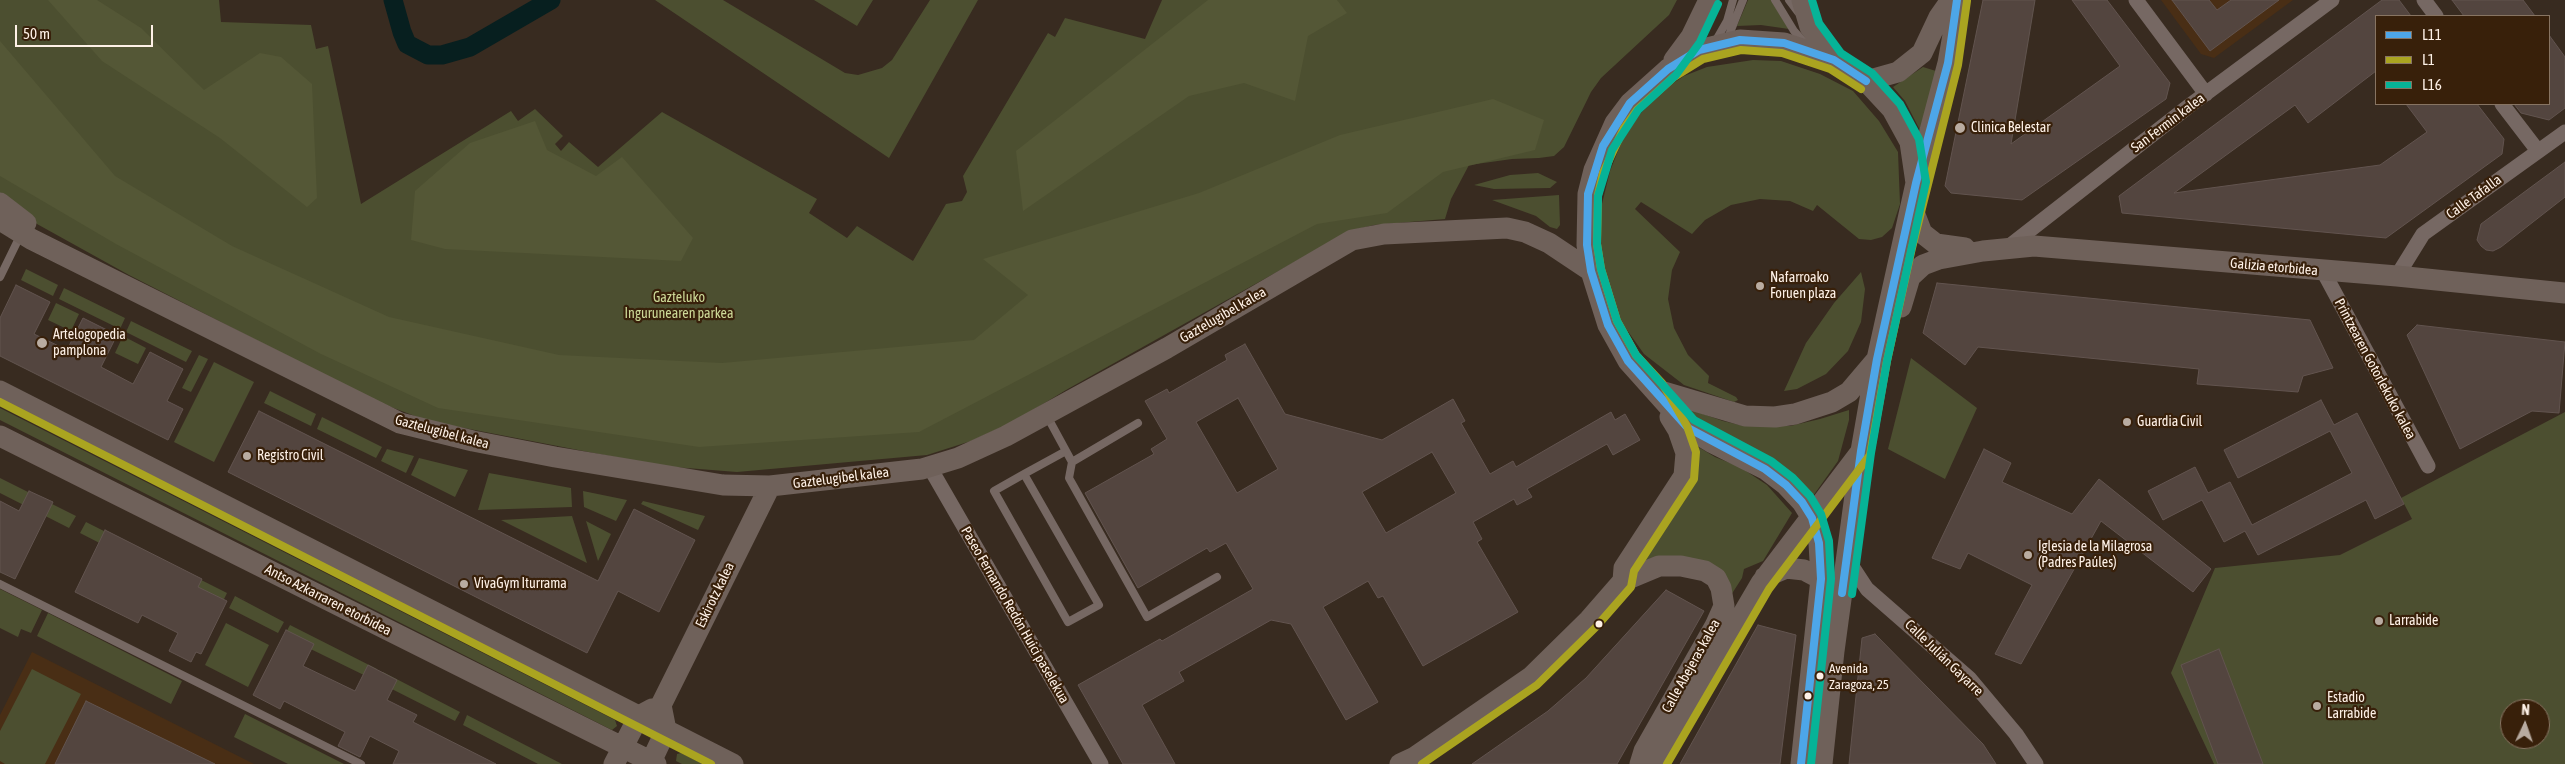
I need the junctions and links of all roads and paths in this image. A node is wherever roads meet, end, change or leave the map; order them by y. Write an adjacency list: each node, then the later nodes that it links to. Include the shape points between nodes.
1 (1710, 0): 17 (street, via 1691,37)
2 (1733, 0): 14 (lane)
3 (1743, 0): 14 (lane)
4 (1775, 0): 15 (lane, via 1794,31)
5 (1789, 0): 13 (lane)
6 (1802, 0): 13 (street)
7 (1951, 0): 18 (street, via 1922,53 1898,72)
8 (1956, 0): 23 (street, via 1948,63)
9 (2136, 0): 19 (street)
10 (2332, 0): 19 (street, San Fermin kalea)
11 (2424, 0): 12 (street)
12 (2435, 15)
13 (1810, 27): 16 (street)
14 (1719, 44): 15 (street, via 1740,40 1776,42); 17 (street, via 1699,50)
15 (1813, 52): 16 (street)
16 (1834, 60): 18 (street)
17 (1668, 69): 31 (street, via 1630,103 1607,138 1594,170 1586,220)
18 (1866, 81): 23 (street, via 1892,109 1910,142)
19 (2206, 94): 28 (street, San Fermin kalea)
20 (2503, 105): 22 (street)
21 (2565, 132): 22 (street, Calle Tafalla)
22 (2538, 151): 33 (street, Calle Tafalla, via 2423,234)
23 (1916, 183): 25 (street)
24 (0, 203): 30 (street, Gaztelugibel kalea)
25 (1912, 208): 29 (street, Galizia etorbidea, via 1922,234 1936,244); 36 (street)
26 (0, 220): 27 (street, Gaztelugibel kalea)
27 (21, 233): 30 (street, Gaztelugibel kalea); 34 (lane)
28 (2007, 248): 29 (street, Galizia etorbidea); 32 (street, Galizia etorbidea, via 2050,247)
29 (1983, 251): 36 (street, Galizia etorbidea, via 1939,259 1923,266 1910,277 1897,323)
30 (67, 256): 49 (street, Gaztelugibel kalea, via 400,423 473,441 723,486)
31 (1591, 270): 38 (street, via 1608,325 1628,361); 40 (street, Gaztelugibel kalea, via 1549,243 1507,228 1384,234 1352,240)
32 (2323, 271): 33 (street, Galizia etorbidea); 47 (street, Printzearen Gotorlekuko kalea)
33 (2397, 276): 35 (street, Galizia etorbidea)
34 (0, 277)
35 (2565, 293)
36 (1883, 331): 37 (street)
37 (1877, 359): 38 (street, via 1849,392 1832,402 1775,417 1745,416); 44 (street)
38 (1654, 389): 50 (street, via 1688,428 1765,469 1786,485); 55 (street, via 1678,430 1686,453 1684,476 1624,568)
39 (0, 391): 58 (street)
40 (1046, 414): 43 (lane); 46 (street, Gaztelugibel kalea, via 958,458)
41 (1138, 423): 45 (lane)
42 (0, 436): 60 (street, Antso Azkarraren etorbidea)
43 (1066, 451): 45 (lane); 48 (lane)
44 (1860, 451): 50 (street, Calle Abejeras kalea); 51 (street)
45 (1072, 462): 52 (lane, via 1069,478 1147,617)
46 (929, 466): 49 (street, Gaztelugibel kalea); 64 (street, Paseo Fernando Redón Huici paselekua)
47 (2428, 466)
48 (1024, 474): 48 (lane, via 994,491 1068,622 1099,605)
49 (770, 486): 57 (street, Eskirotz kalea)
50 (1812, 518): 53 (street, Calle Abejeras kalea); 54 (street, via 1819,543)
51 (1846, 557): 69 (street); 70 (street, Calle Julián Gayarre, via 1867,589 1970,679 2016,734)
52 (1217, 577)
53 (1765, 577): 54 (street, via 1786,568 1804,570); 67 (street, Calle Abejeras kalea)
54 (1821, 579): 68 (street)
55 (1623, 580): 65 (street, via 1589,620 1531,677); 66 (street, Calle Abejeras kalea, via 1659,566 1705,571 1716,578 1724,606 1644,750)
56 (0, 584): 62 (lane)
57 (661, 705): 58 (street); 59 (street)
58 (639, 716): 59 (street); 60 (street)
59 (666, 730): 61 (street); 63 (street)
60 (618, 756): 61 (street, Antso Azkarraren etorbidea)
61 (652, 763)
62 (362, 764)
63 (733, 764)
64 (1101, 764)
65 (1400, 764)
66 (1640, 764)
67 (1655, 764)
68 (1801, 764)
69 (1822, 764)
70 (2036, 764)

